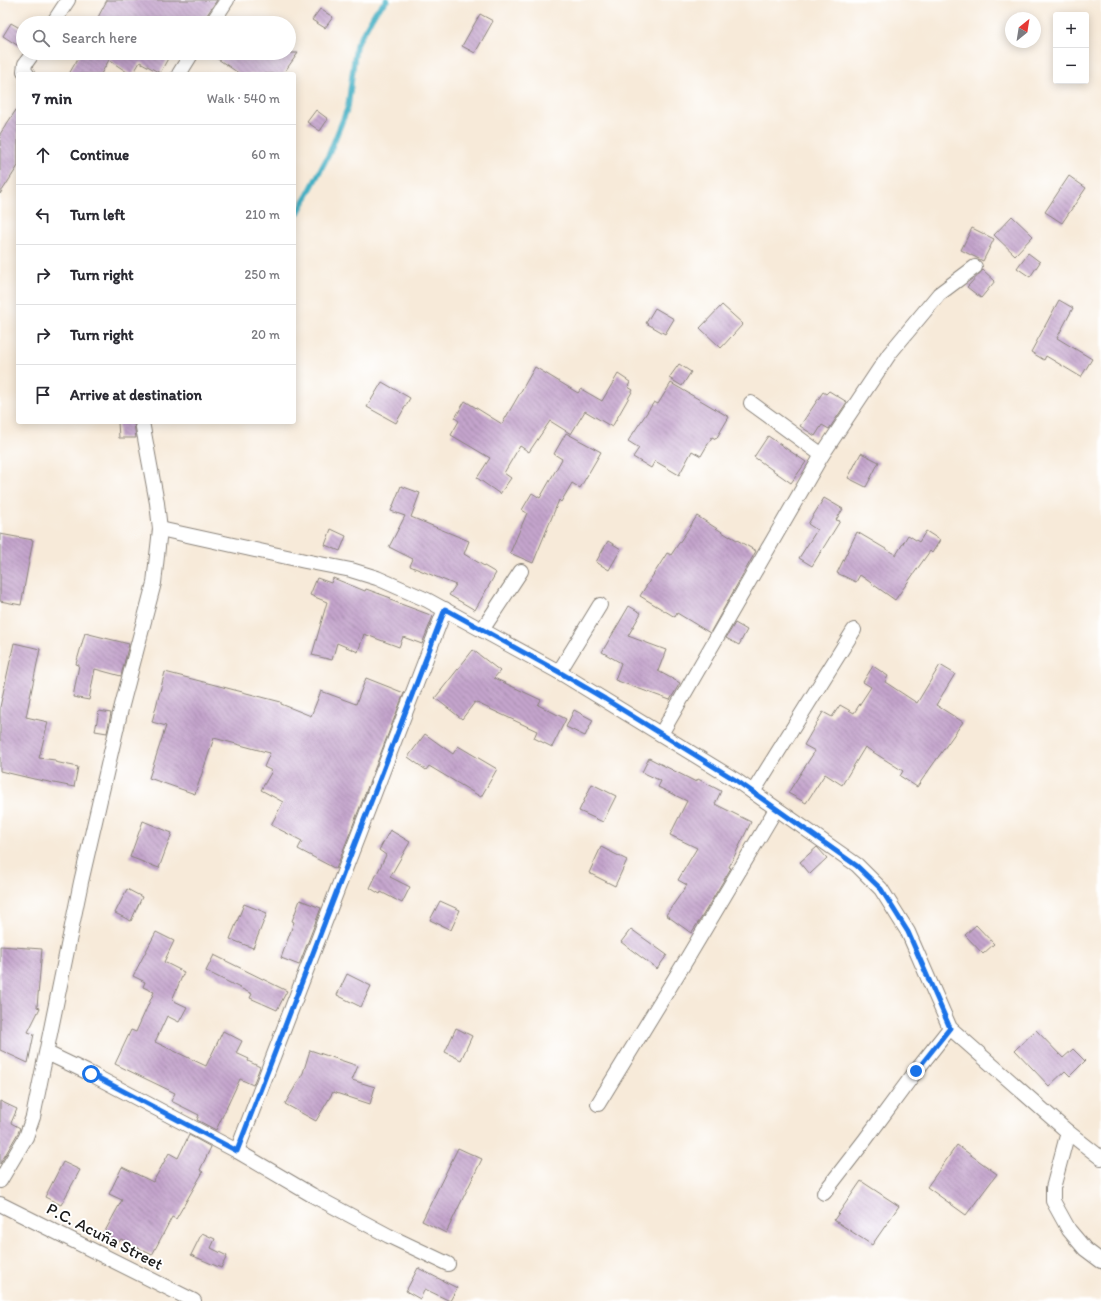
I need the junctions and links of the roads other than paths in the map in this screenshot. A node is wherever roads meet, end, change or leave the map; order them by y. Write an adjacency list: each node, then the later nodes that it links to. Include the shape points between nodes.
1 (68, 0): 3 (street)
2 (227, 0): 4 (street)
3 (58, 16)
4 (217, 16)
5 (28, 60): 7 (street)
6 (188, 60): 8 (street)
7 (25, 72)
8 (180, 72)
9 (975, 267): 12 (street, via 939,294 890,353)
10 (751, 403): 12 (street)
11 (142, 424): 13 (street)
12 (822, 455): 20 (street)
13 (160, 529): 16 (street, via 351,570 377,578); 24 (street, via 154,584 80,882)
14 (520, 571): 17 (street)
15 (600, 604): 19 (street)
16 (445, 609): 17 (street); 27 (street)
17 (482, 630): 19 (street)
18 (854, 630): 21 (street)
19 (559, 672): 20 (street)
20 (661, 734): 21 (street)
21 (753, 792): 22 (street)
22 (776, 809): 23 (street, via 857,866 881,889 908,932); 25 (street)
23 (950, 1028): 26 (street); 30 (street)
24 (47, 1053): 27 (street); 29 (street, via 33,1118 26,1137)
25 (598, 1104)
26 (1068, 1132): 28 (street); 32 (street, via 1053,1188 1053,1201 1069,1230 1085,1249)
27 (237, 1151): 33 (street, via 312,1195)
28 (1101, 1158)
29 (0, 1182)
30 (824, 1193)
31 (0, 1204): 34 (street, P.C. Acuña Street)
32 (1101, 1261)
33 (448, 1264)
34 (194, 1301)

